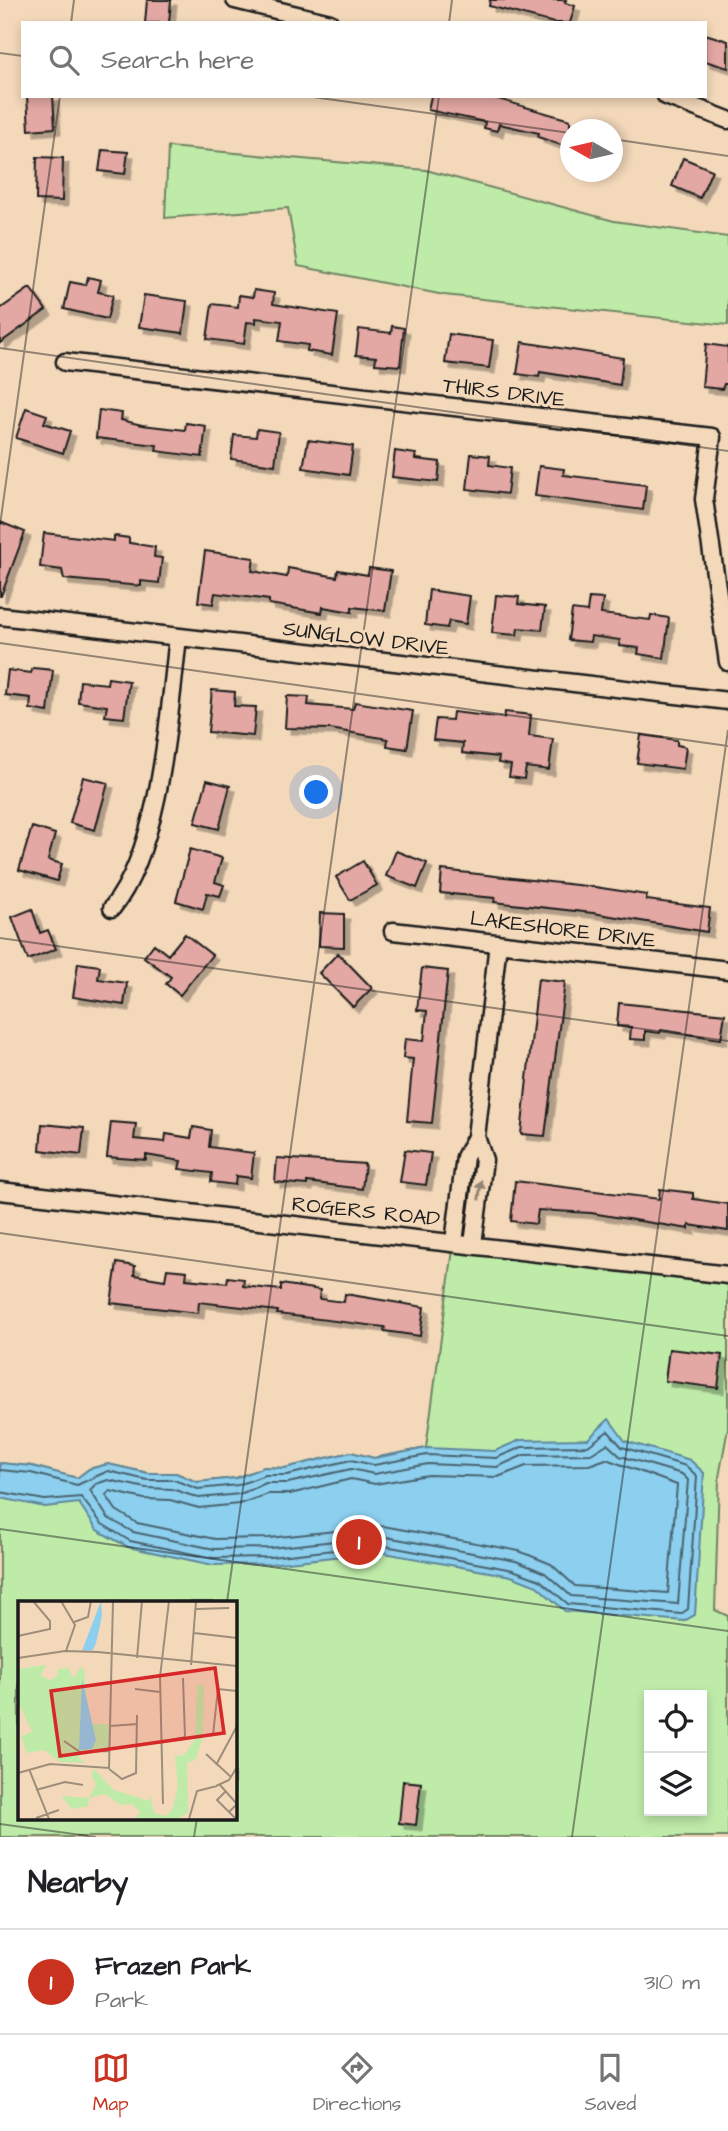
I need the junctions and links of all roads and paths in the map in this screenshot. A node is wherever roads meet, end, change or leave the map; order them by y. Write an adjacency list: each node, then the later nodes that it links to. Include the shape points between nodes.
1 (235, 0): 2 (street)
2 (322, 21)
3 (671, 98): 4 (street)
4 (728, 120)
5 (65, 362): 8 (street, THIRS DRIVE, via 712,438 704,499)
6 (0, 615): 7 (street, SUNGLOW DRIVE)
7 (178, 637): 9 (street, SUNGLOW DRIVE); 10 (street, via 162,772 132,878)
8 (728, 663)
9 (728, 701)
10 (112, 908)
11 (394, 931): 12 (street, LAKESHORE DRIVE)
12 (498, 943): 13 (street, LAKESHORE DRIVE); 14 (street)
13 (728, 970)
14 (476, 1137): 16 (street, via 465,1157); 17 (street, one-way to 14, via 484,1160)
15 (0, 1191): 16 (street, ROGERS ROAD)
16 (454, 1242): 17 (street, ROGERS ROAD)
17 (473, 1244): 18 (street, ROGERS ROAD)
18 (728, 1275)

